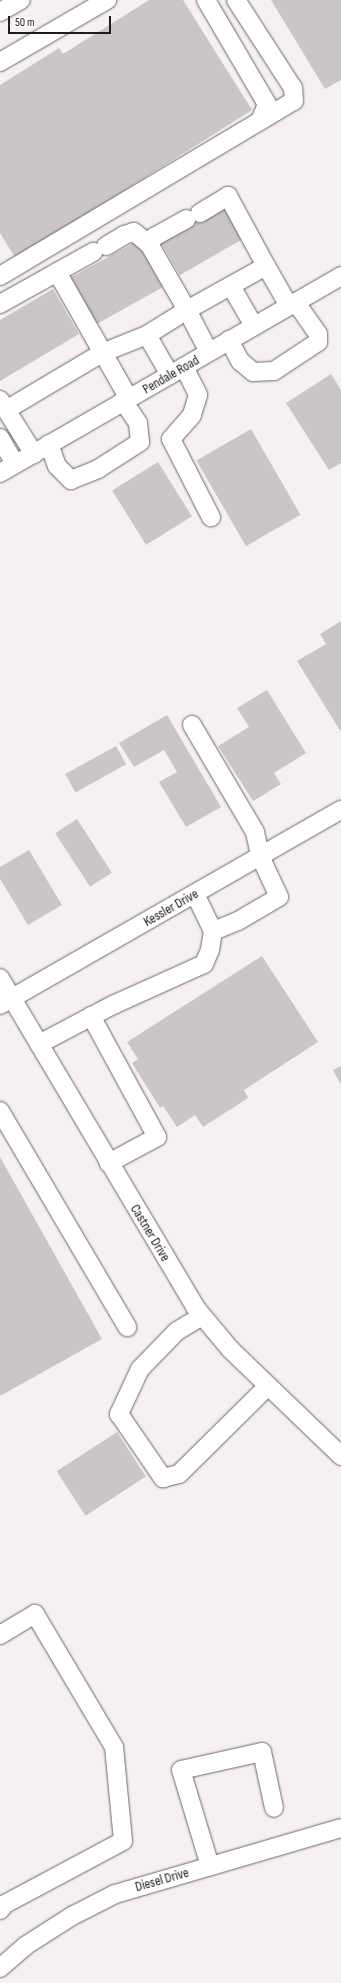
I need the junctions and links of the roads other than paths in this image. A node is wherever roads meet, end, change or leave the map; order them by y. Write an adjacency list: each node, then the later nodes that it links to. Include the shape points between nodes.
1 (21, 0): 6 (street)
2 (107, 0): 5 (street)
3 (206, 0): 8 (street, via 267,104)
4 (236, 0): 8 (street, via 293,88 294,101)
5 (83, 6): 7 (street)
6 (0, 12)
7 (0, 62)
8 (260, 121): 12 (street)
9 (149, 244): 10 (street, via 154,237 228,196); 11 (street, via 134,232 124,235); 17 (street)
10 (266, 266): 14 (street); 16 (street)
11 (57, 272): 15 (street); 22 (street)
12 (0, 276)
13 (341, 276): 16 (street, Pendale Road)
14 (231, 286): 17 (street); 18 (street)
15 (0, 304)
16 (293, 304): 18 (street, Pendale Road); 20 (street, via 318,334 318,342 274,371 253,372 240,361)
17 (187, 310): 19 (street); 21 (street)
18 (254, 326): 20 (street, Pendale Road)
19 (147, 335): 22 (street); 23 (street)
20 (229, 340): 21 (street, Pendale Road)
21 (209, 352): 23 (street, Pendale Road)
22 (102, 353): 24 (street); 25 (street)
23 (177, 371): 24 (street, Pendale Road); 30 (street, via 195,386 198,400 188,419 171,439)
24 (126, 400): 27 (street, Pendale Road); 27 (street, via 138,423 140,442 98,469 71,480 57,466)
25 (3, 405): 28 (street)
26 (0, 438): 29 (street)
27 (50, 444): 28 (street, Pendale Road)
28 (34, 454): 29 (street, Pendale Road)
29 (7, 469)
30 (211, 517)
31 (192, 724): 33 (street, via 255,832)
32 (341, 810): 33 (street, Kessler Drive)
33 (260, 856): 34 (street, Kessler Drive); 35 (street, via 279,897 238,921)
34 (195, 894): 35 (street); 37 (street, Kessler Drive)
35 (213, 931): 38 (street, via 210,950 204,964)
36 (0, 978): 37 (street, Castner Drive)
37 (6, 1002): 39 (street, Castner Drive)
38 (92, 1016): 39 (street); 41 (street, via 157,1137)
39 (38, 1044): 41 (street, Castner Drive)
40 (0, 1111): 43 (street)
41 (109, 1163): 42 (street, Castner Drive)
42 (202, 1316): 44 (street, Castner Drive, via 231,1350); 44 (street, via 177,1331 140,1369 119,1414 163,1478 179,1474)
43 (127, 1327)
44 (268, 1386): 45 (street, Castner Drive)
45 (341, 1455)
46 (0, 1635): 50 (street, via 35,1614 114,1747 122,1842 5,1904)
47 (274, 1808): 49 (street, via 262,1752 181,1770)
48 (341, 1828): 49 (street, Diesel Drive)
49 (210, 1866): 51 (street, Diesel Drive, via 115,1894 65,1920 26,1946)
50 (0, 1910)
51 (0, 1968)

